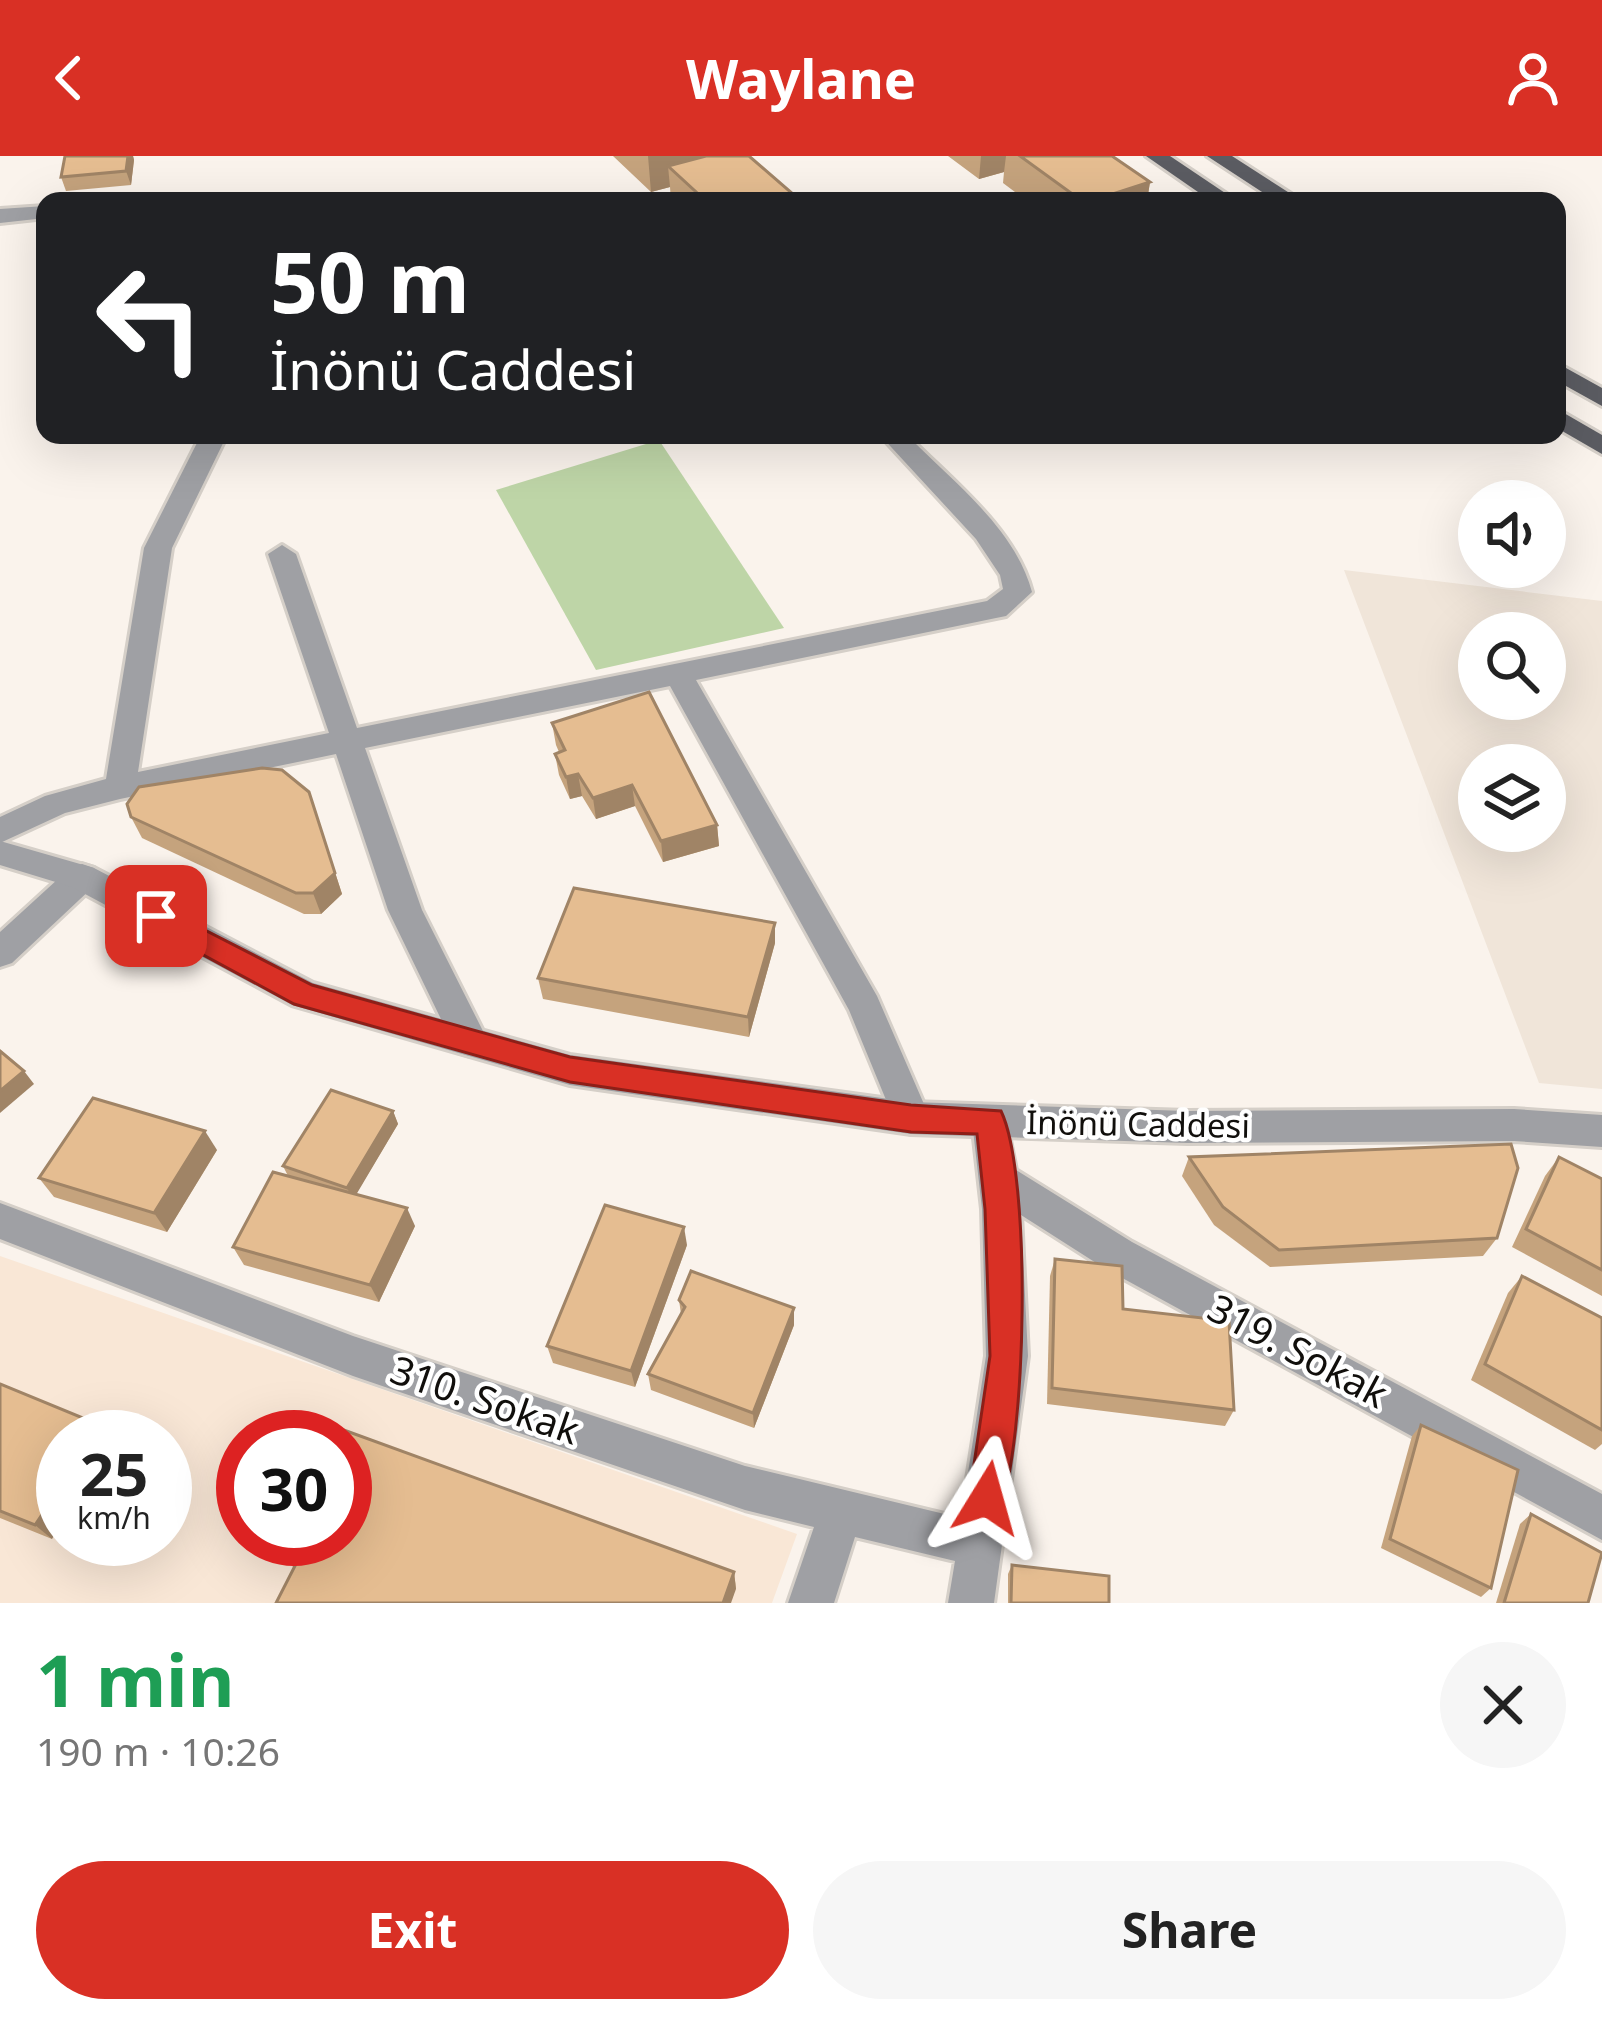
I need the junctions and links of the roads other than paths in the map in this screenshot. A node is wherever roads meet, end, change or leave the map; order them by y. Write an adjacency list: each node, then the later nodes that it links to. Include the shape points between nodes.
1 (1156, 156): 3 (main road)
2 (1217, 156): 4 (main road)
3 (1212, 192)
4 (1276, 192)
5 (36, 213): 6 (street)
6 (0, 216)
7 (1566, 376): 8 (main road)
8 (1602, 399)
9 (1566, 423): 12 (main road)
10 (210, 444): 16 (street, via 158,548)
11 (901, 444): 14 (street, via 1002,554 1018,592 996,609)
12 (1602, 446)
13 (282, 554): 15 (street)
14 (678, 674): 15 (street); 22 (street, via 866,1006)
15 (348, 744): 16 (street); 21 (street, via 405,910)
16 (121, 787): 17 (street, via 56,804)
17 (0, 831)
18 (0, 853): 19 (street, İnönü Caddesi)
19 (82, 877): 20 (street); 21 (street, İnönü Caddesi, via 304,995)
20 (0, 953)
21 (470, 1042): 22 (street, İnönü Caddesi, via 570,1070)
22 (911, 1118): 23 (street, İnönü Caddesi)
23 (991, 1120): 24 (street, İnönü Caddesi); 25 (street)
24 (1602, 1131)
25 (997, 1179): 28 (street, 319. Sokak, via 1118,1255); 29 (street, via 1007,1356)
26 (0, 1221): 27 (street, 310. Sokak, via 374,1363 746,1488)
27 (841, 1511): 29 (street, 310. Sokak); 30 (street)
28 (1602, 1518)
29 (980, 1545): 31 (street)
30 (811, 1603)
31 (971, 1603)

